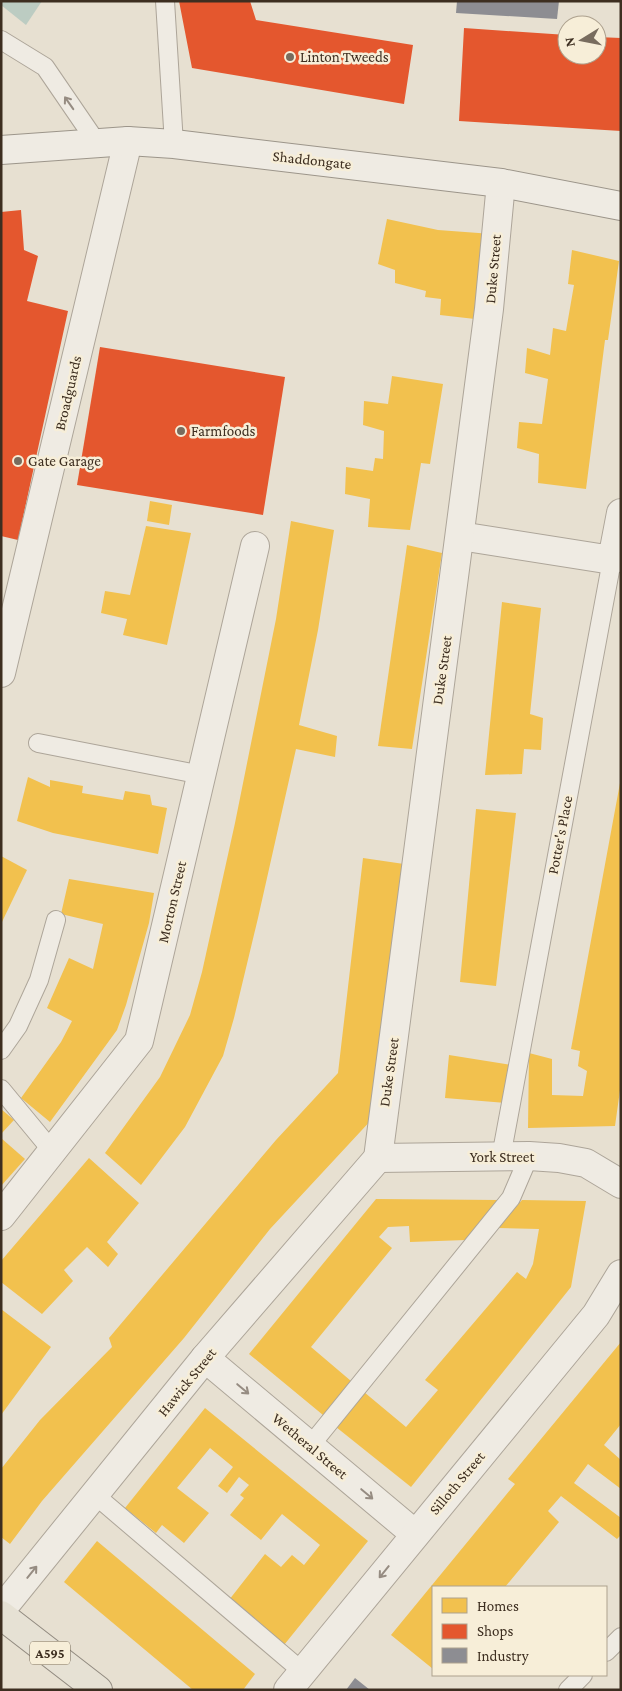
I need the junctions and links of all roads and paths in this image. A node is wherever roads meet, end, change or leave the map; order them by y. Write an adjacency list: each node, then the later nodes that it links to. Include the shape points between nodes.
1 (166, 1): 5 (lane)
2 (1, 40): 4 (lane, one-way to 2, via 45,67)
3 (128, 142): 4 (street, Shaddongate); 5 (street, Shaddongate); 13 (street, Broadguards)
4 (97, 143): 6 (street, Shaddongate)
5 (174, 144): 7 (street, Shaddongate)
6 (1, 150)
7 (501, 183): 8 (street, Shaddongate); 10 (street, Duke Street, via 489,309)
8 (621, 206)
9 (621, 512): 12 (street, Potter's Place)
10 (460, 536): 12 (street); 22 (street, Duke Street)
11 (255, 546): 15 (street, Morton Street)
12 (612, 560): 21 (lane, Potter's Place)
13 (1, 673)
14 (38, 743): 15 (lane)
15 (202, 775): 19 (street, Morton Street, via 139,1041)
16 (56, 920): 17 (lane, via 39,980 18,1026)
17 (1, 1050)
18 (1, 1089): 19 (lane)
19 (53, 1152): 24 (street, Morton Street)
20 (530, 1156): 21 (street, York Street); 23 (street, York Street, via 586,1163); 27 (lane, via 511,1198)
21 (501, 1157): 22 (street, York Street)
22 (378, 1158): 26 (street, Hawick Street)
23 (621, 1184)
24 (1, 1216)
25 (621, 1274): 29 (street, Silloth Street, via 596,1315)
26 (205, 1358): 27 (street, Wetheral Street, one-way to 27); 28 (street, Hawick Street)
27 (310, 1446): 29 (street, Wetheral Street, one-way to 29)
28 (95, 1494): 30 (street, Hawick Street, one-way to 28); 35 (lane)
29 (415, 1534): 35 (street, Silloth Street, one-way to 35)
30 (1, 1610)
31 (1, 1615): 36 (main road, A595)
32 (621, 1637): 33 (lane)
33 (607, 1651)
34 (582, 1676): 37 (lane)
35 (296, 1681)
36 (98, 1690)
37 (568, 1690)

